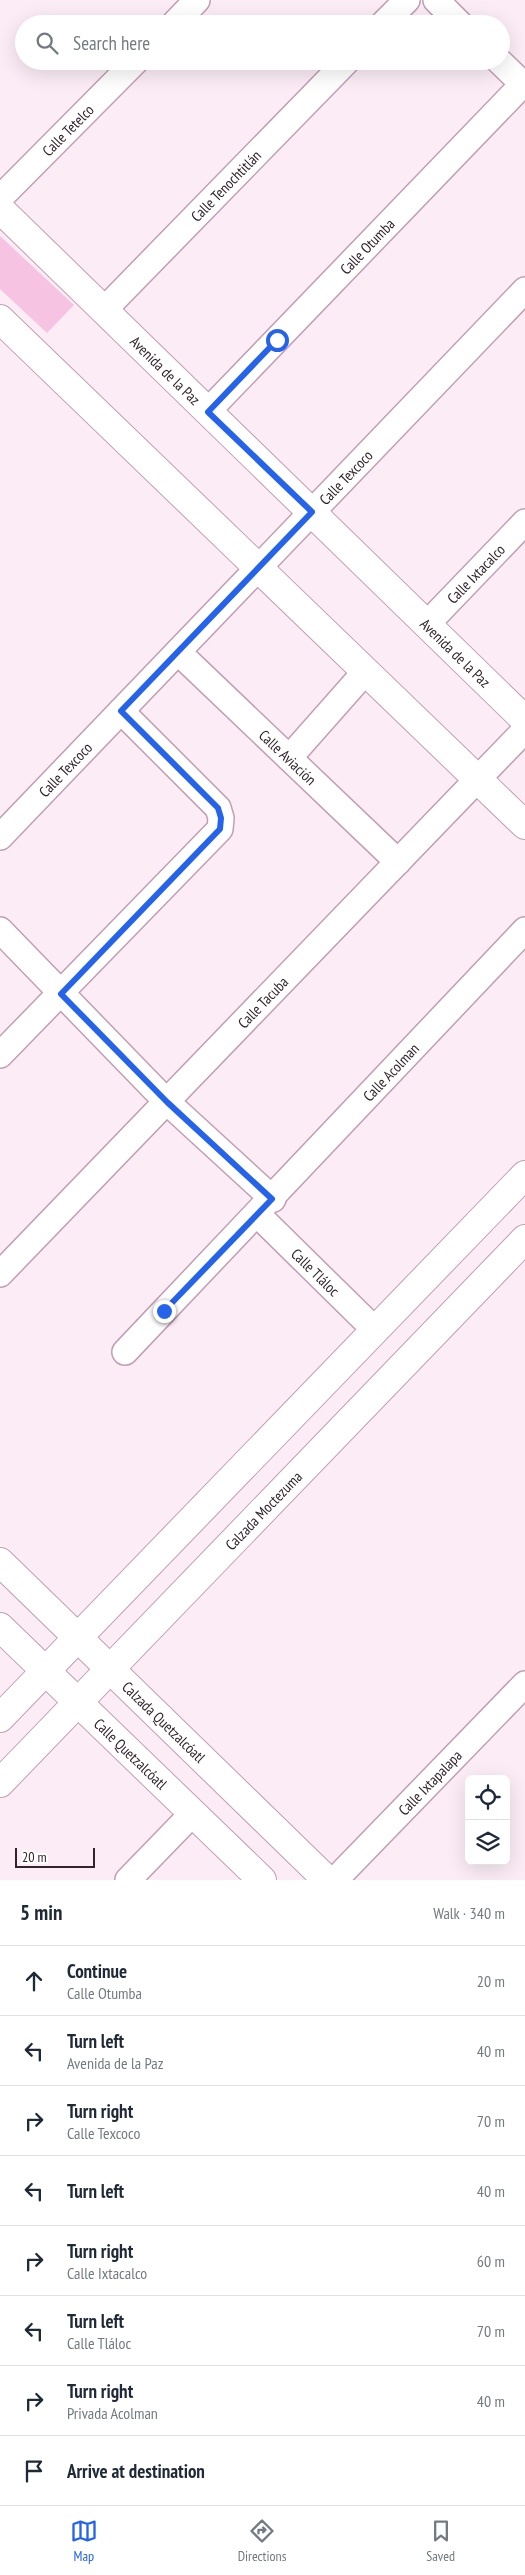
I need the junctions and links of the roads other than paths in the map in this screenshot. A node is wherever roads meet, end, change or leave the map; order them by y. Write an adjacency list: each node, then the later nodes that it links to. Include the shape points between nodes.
1 (197, 0): 4 (street)
2 (407, 0): 5 (street)
3 (436, 0): 6 (street)
4 (183, 15)
5 (393, 15)
6 (451, 15)
7 (127, 70): 11 (street, Calle Tetelco)
8 (338, 70): 14 (street, Calle Tenochtitlán)
9 (509, 70): 10 (street)
10 (524, 84): 16 (street, Calle Otumba)
11 (0, 198)
12 (0, 209): 14 (street, Avenida de la Paz)
13 (525, 290): 17 (street, Calle Texcoco)
14 (104, 310): 16 (street, Avenida de la Paz)
15 (0, 319): 19 (street)
16 (208, 412): 17 (street, Avenida de la Paz)
17 (312, 512): 19 (street, Calle Texcoco); 20 (street, Avenida de la Paz)
18 (525, 522): 20 (street, Calle Ixtacalco)
19 (258, 569): 21 (street, Calle Texcoco); 22 (street)
20 (427, 624): 24 (street, Avenida de la Paz)
21 (178, 652): 23 (street, Calle Texcoco); 26 (street, Calle Aviación)
22 (365, 672): 26 (street); 27 (street)
23 (121, 711): 29 (street, Calle Texcoco); 33 (street, via 218,808 220,829)
24 (525, 720)
25 (525, 730): 27 (street, Calle Tacuba)
26 (289, 758): 30 (street, Calle Aviación)
27 (478, 780): 28 (street); 30 (street, Calle Tacuba)
28 (525, 825)
29 (0, 837)
30 (398, 862): 35 (street, Calle Tacuba)
31 (0, 930): 33 (street, Calle Tláloc)
32 (525, 930): 37 (street, Calle Acolman)
33 (61, 994): 34 (street); 35 (street, Calle Tláloc)
34 (0, 1055)
35 (167, 1102): 37 (street, Calle Tláloc); 39 (street, Calle Tacuba)
36 (525, 1175): 40 (street)
37 (265, 1207): 40 (street, Calle Tláloc); 41 (street, Calle Acolman)
38 (525, 1239): 45 (street, Calzada Moctezuma)
39 (0, 1274)
40 (375, 1330): 44 (street)
41 (125, 1352)
42 (0, 1562): 44 (street, Calzada Quetzalcóatl)
43 (0, 1627): 46 (street, Calle Quetzalcóatl)
44 (78, 1638): 45 (street, Calzada Quetzalcóatl); 46 (street)
45 (110, 1669): 48 (street, Calzada Moctezuma); 54 (street, Calzada Quetzalcóatl)
46 (45, 1671): 48 (street, Calle Quetzalcóatl); 49 (street)
47 (524, 1687): 55 (street, Calle Ixtapalapa)
48 (78, 1702): 50 (street, Calzada Moctezuma); 51 (street, Calle Quetzalcóatl)
49 (0, 1718)
50 (0, 1783)
51 (193, 1813): 52 (street); 53 (street, Calle Quetzalcóatl)
52 (128, 1880)
53 (262, 1880)
54 (327, 1880)
55 (335, 1880)

